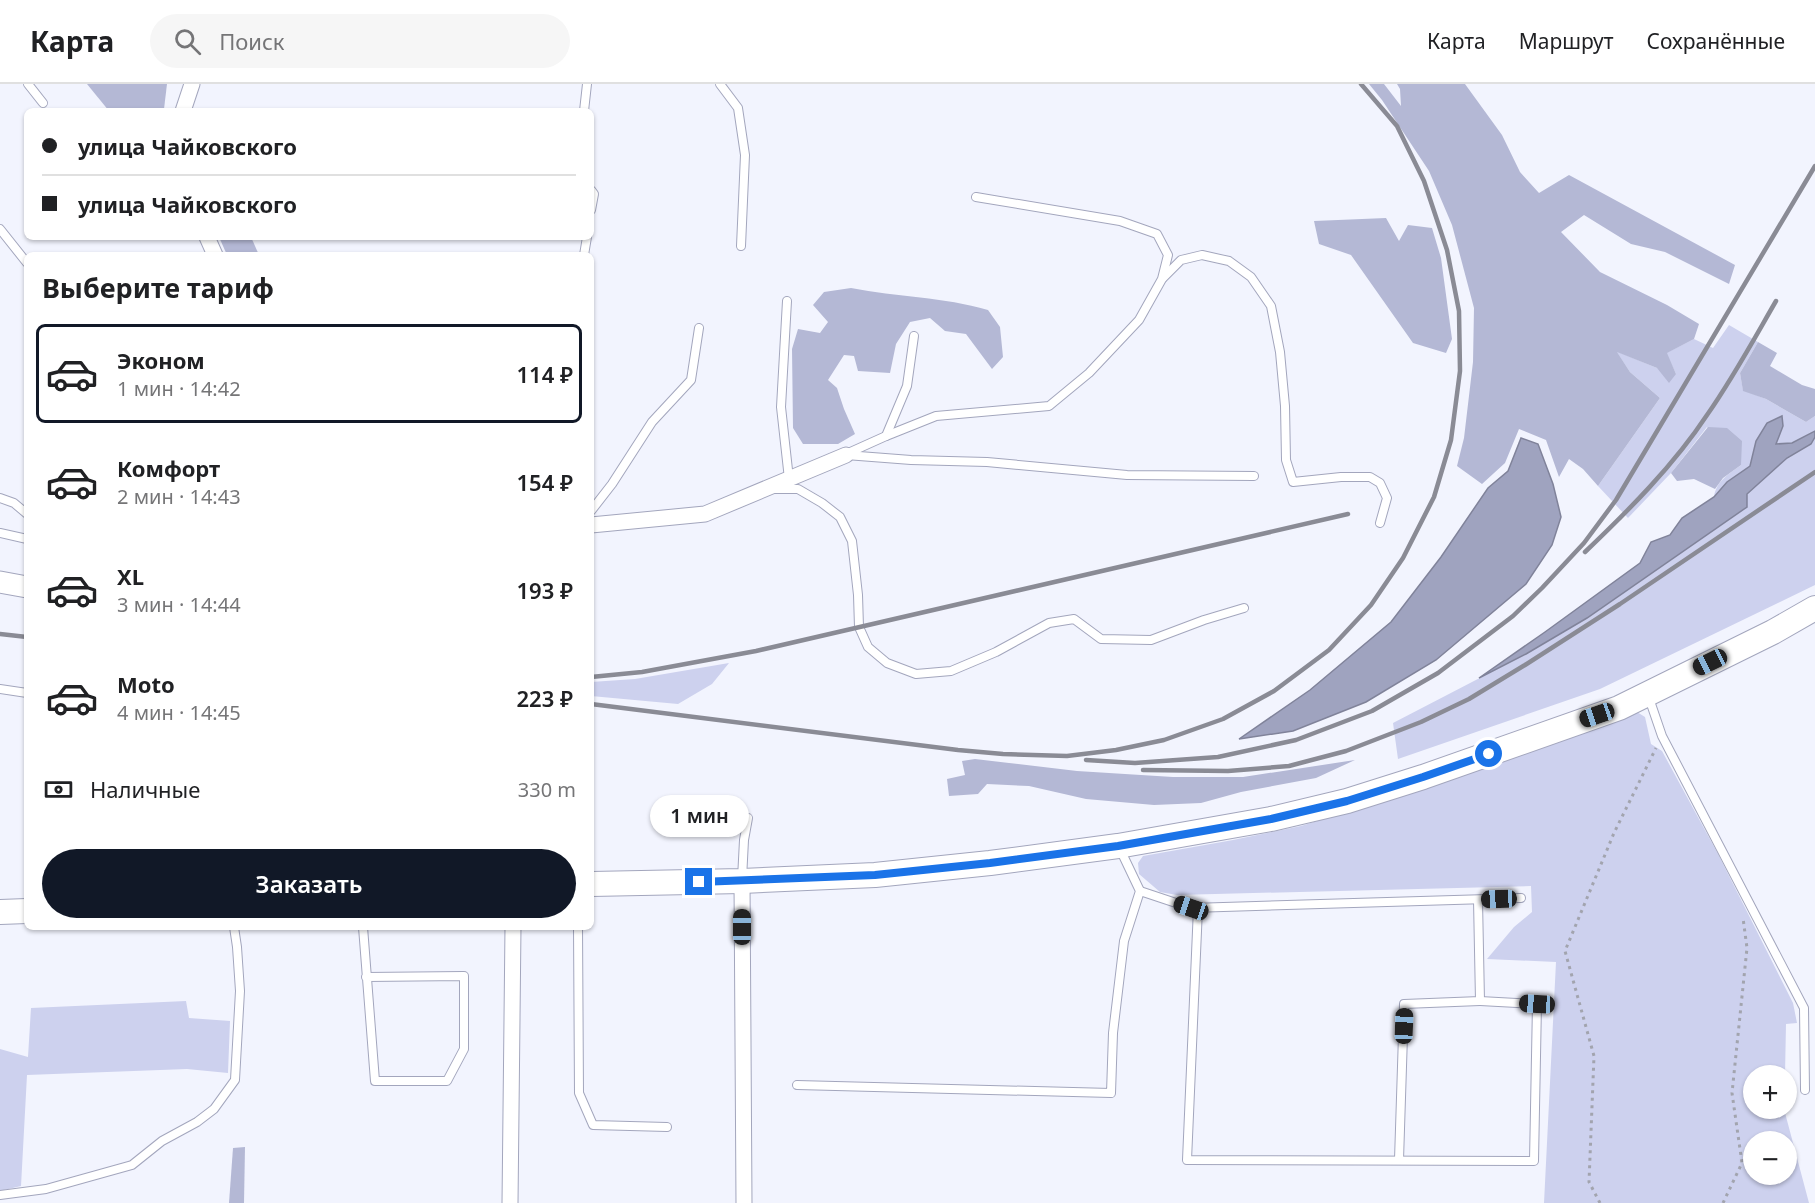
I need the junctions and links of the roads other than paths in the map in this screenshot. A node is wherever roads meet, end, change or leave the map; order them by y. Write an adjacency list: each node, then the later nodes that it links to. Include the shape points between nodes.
1 (28, 84): 5 (lane)
2 (192, 84): 6 (street)
3 (587, 84): 7 (lane)
4 (720, 84): 10 (lane, via 738,108 746,154)
5 (43, 103)
6 (184, 108)
7 (584, 108)
8 (976, 197): 12 (lane, via 1120,221 1157,234 1167,255)
9 (0, 229): 11 (lane)
10 (741, 246)
11 (24, 259)
12 (1162, 279): 16 (lane, via 1139,320 1089,373 1049,406 936,416); 24 (lane, via 1181,260 1202,255 1229,261 1251,277 1271,306 1281,363 1286,460 1293,482 1370,477 1380,483 1388,498)
13 (787, 302): 19 (lane, via 781,407)
14 (699, 328): 22 (lane, via 691,380 652,422)
15 (914, 336): 16 (lane, via 907,386)
16 (886, 436): 17 (lane)
17 (846, 455): 18 (lane, via 987,462 1127,475); 19 (street)
18 (1254, 476)
19 (789, 479): 20 (street)
20 (766, 489): 25 (street, via 705,514); 30 (lane, via 798,489 840,517 852,541 859,627 868,647 887,663 916,674 951,671 1049,623 1074,619 1101,639 1151,640)
21 (0, 498): 23 (lane)
22 (594, 507)
23 (24, 511)
24 (1380, 524)
25 (594, 525)
26 (0, 533): 27 (lane)
27 (24, 538)
28 (0, 582): 29 (main road)
29 (24, 586)
30 (1244, 608)
31 (1815, 609): 34 (main road)
32 (0, 689): 33 (lane)
33 (24, 693)
34 (1648, 693): 36 (main road, via 1619,708 1347,801 1271,819); 52 (lane, via 1662,736 1804,1008)
35 (748, 818): 37 (lane)
36 (1118, 846): 37 (main road, via 875,875); 39 (lane)
37 (742, 881): 38 (main road); 57 (street)
38 (594, 884)
39 (1140, 891): 42 (lane); 51 (lane, via 1124,941 1113,1033 1111,1093)
40 (1521, 898): 41 (lane)
41 (1478, 900): 42 (lane); 50 (lane)
42 (1198, 908): 54 (lane, via 1187,1160)
43 (24, 911): 44 (main road)
44 (0, 912)
45 (234, 930): 55 (lane, via 240,991 235,1080 214,1109 132,1165 46,1189)
46 (363, 930): 49 (lane)
47 (513, 930): 56 (street)
48 (578, 930): 53 (lane, via 579,1093 593,1125)
49 (366, 977): 49 (lane, via 464,976 464,1049 447,1081 375,1080)
50 (1480, 1001): 54 (lane, via 1404,1004); 54 (lane, via 1537,1004 1534,1161)
51 (797, 1085)
52 (1804, 1090)
53 (666, 1127)
54 (1399, 1160)
55 (0, 1195)
56 (510, 1203)
57 (744, 1203)

